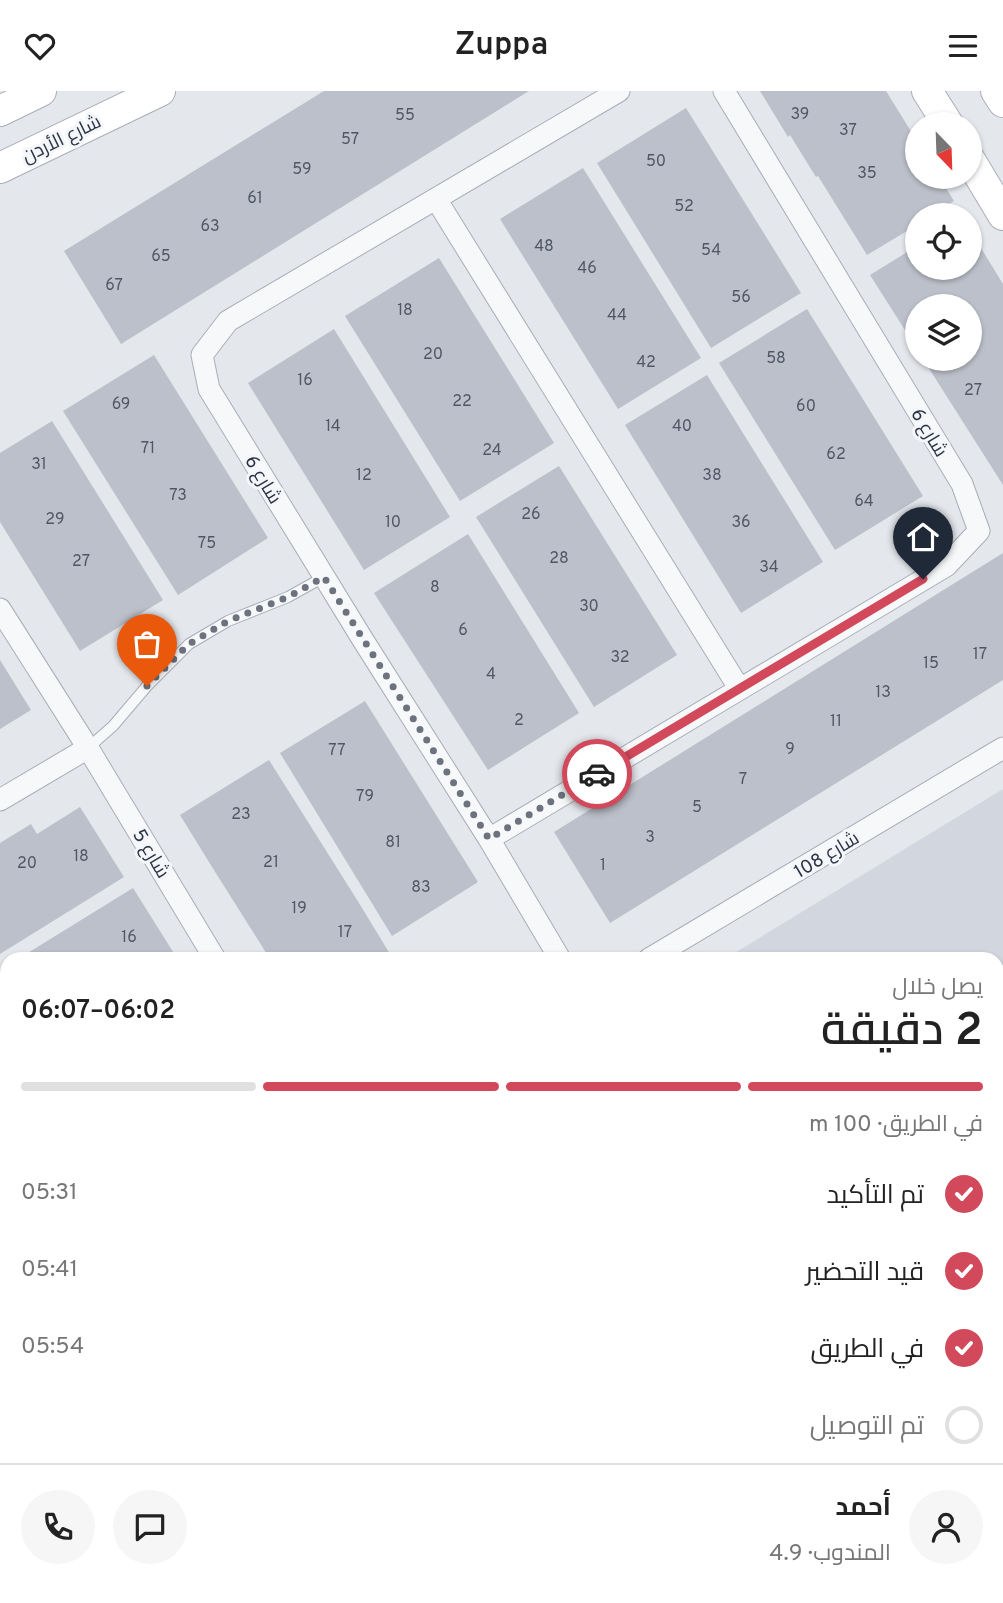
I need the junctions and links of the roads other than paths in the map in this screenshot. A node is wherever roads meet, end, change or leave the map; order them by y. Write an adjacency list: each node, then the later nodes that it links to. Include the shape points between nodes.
1 (41, 91): 8 (main road)
2 (160, 91): 10 (main road, شارع الأردن)
3 (619, 91): 12 (street, شارع 6)
4 (724, 91): 16 (street, شارع 6, via 962,484 979,531 946,566)
5 (927, 91): 9 (main road)
6 (996, 91): 7 (main road)
7 (1003, 102)
8 (0, 111)
9 (940, 112)
10 (0, 168)
11 (982, 180): 13 (main road)
12 (436, 199): 14 (street, شارع 6, via 228,321 202,355 209,389); 16 (street)
13 (1003, 215)
14 (324, 577): 17 (lane, via 189,644); 20 (street, شارع 6)
15 (0, 609): 17 (street, شارع 5)
16 (739, 688): 20 (street, شارع 6)
17 (88, 748): 19 (street); 21 (street, شارع 5)
18 (1003, 748): 23 (street, شارع 108)
19 (0, 800)
20 (489, 839): 22 (street, شارع 6)
21 (211, 952)
22 (556, 952)
23 (661, 952)

